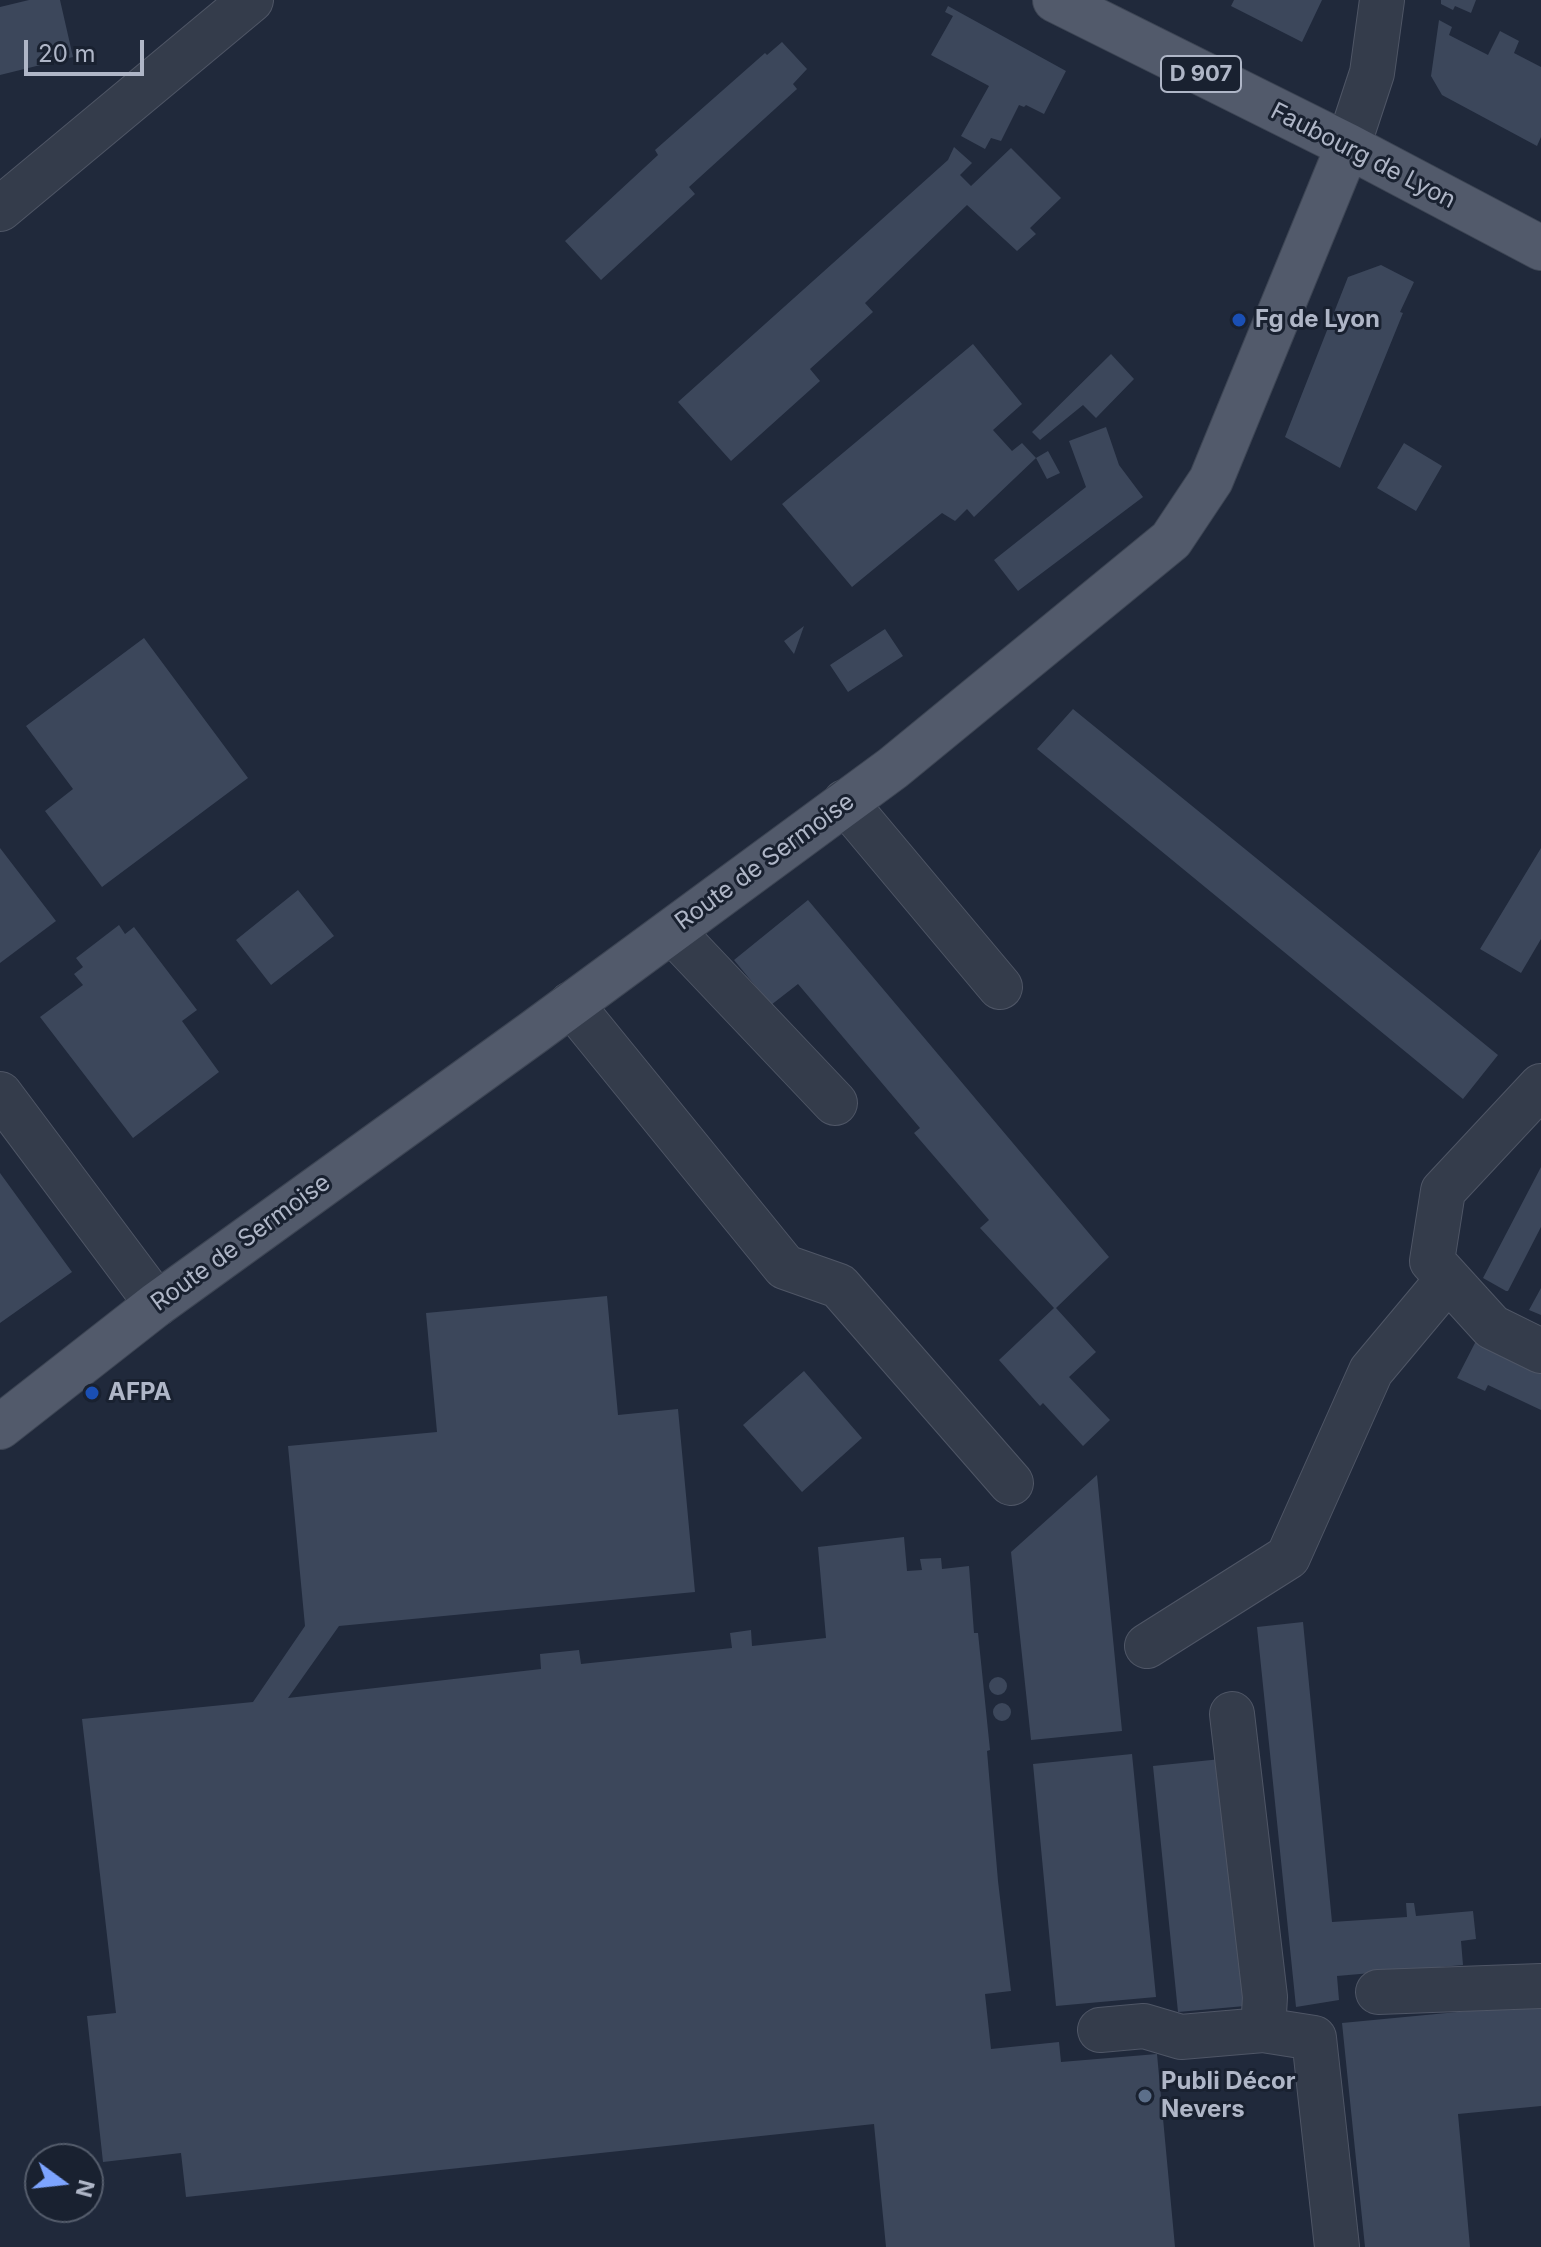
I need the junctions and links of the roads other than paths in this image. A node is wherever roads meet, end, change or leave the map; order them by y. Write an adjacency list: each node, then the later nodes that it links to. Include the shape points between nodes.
1 (251, 0): 7 (street)
2 (1055, 0): 6 (main road, Faubourg de Lyon / D 907)
3 (1357, 0): 5 (street)
4 (1382, 0): 5 (street)
5 (1375, 48): 6 (street)
6 (1348, 146): 8 (main road, Faubourg de Lyon / D 907); 9 (main road, Route de Sermoise, via 1211,480 1171,540)
7 (0, 209)
8 (1541, 248)
9 (845, 802): 10 (main road, Route de Sermoise); 11 (street)
10 (672, 931): 12 (main road, Route de Sermoise); 15 (street)
11 (1000, 987)
12 (571, 1004): 17 (main road, Route de Sermoise); 20 (street, via 785,1267 839,1286)
13 (1541, 1086): 16 (street, via 1443,1191 1432,1261)
14 (0, 1094): 17 (street)
15 (835, 1103)
16 (1448, 1279): 18 (street, via 1492,1327); 21 (street, via 1371,1371 1288,1557)
17 (157, 1304): 19 (main road, Route de Sermoise)
18 (1541, 1351)
19 (0, 1427)
20 (1011, 1483)
21 (1147, 1646)
22 (1232, 1714): 26 (street, via 1265,1997)
23 (1541, 1986): 24 (street)
24 (1378, 1992)
25 (1100, 2030): 26 (street, via 1144,2026 1181,2037)
26 (1263, 2030): 27 (street, via 1314,2038)
27 (1337, 2247)

